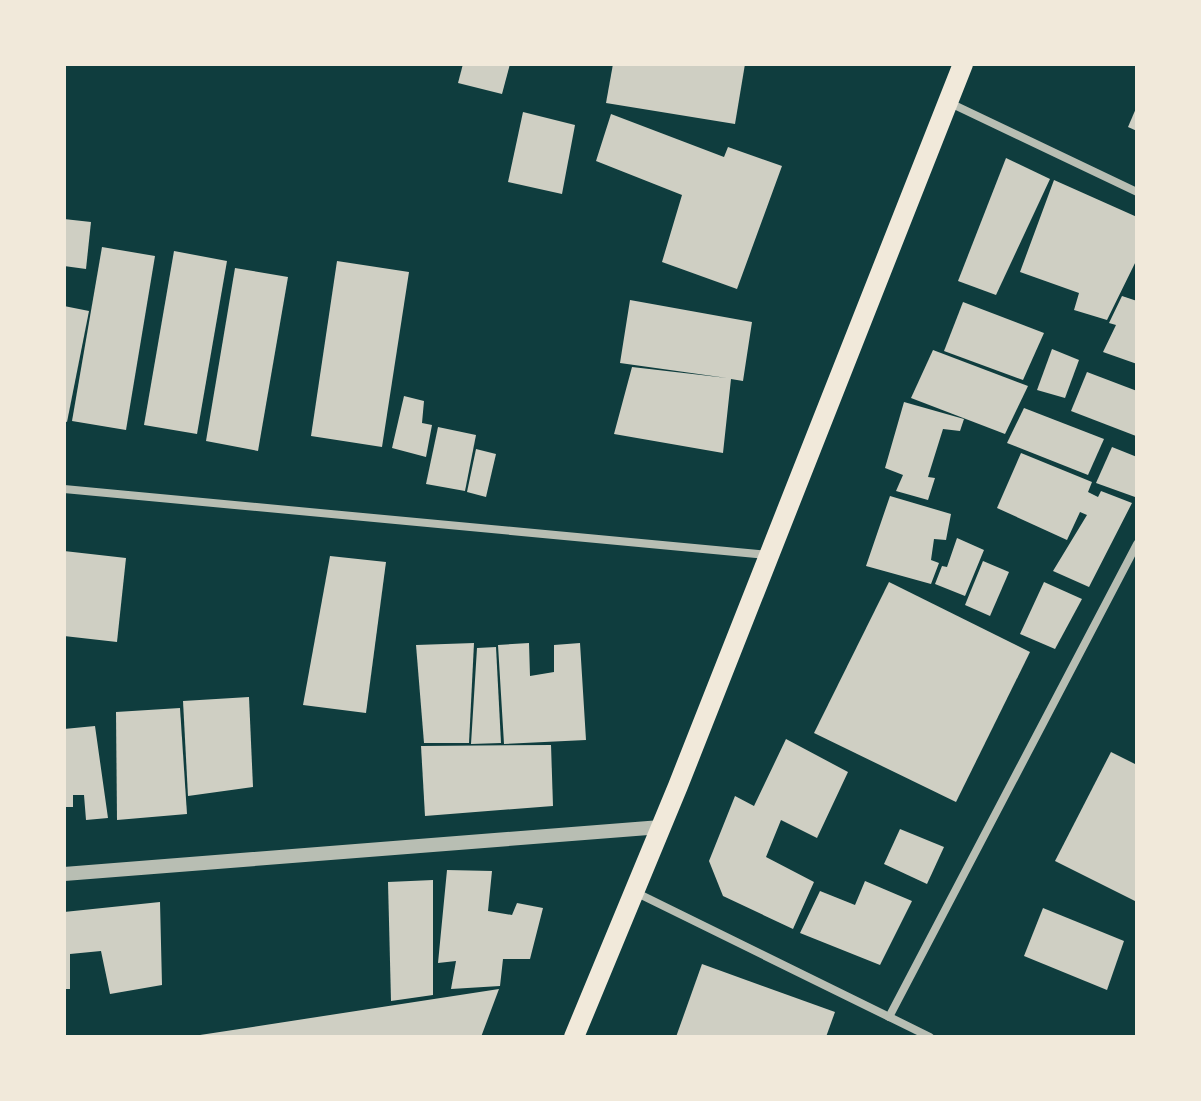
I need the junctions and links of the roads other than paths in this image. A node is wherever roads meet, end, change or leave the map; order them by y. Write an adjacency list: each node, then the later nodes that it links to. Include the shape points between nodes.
1 (963, 64): 2 (main road)
2 (948, 102): 3 (street); 6 (main road)
3 (1137, 192)
4 (64, 489): 6 (street)
5 (1137, 544): 10 (street)
6 (769, 555): 7 (main road)
7 (661, 827): 8 (street); 9 (main road)
8 (64, 874)
9 (634, 892): 10 (street); 11 (main road)
10 (889, 1017): 12 (street)
11 (574, 1037)
12 (930, 1037)

